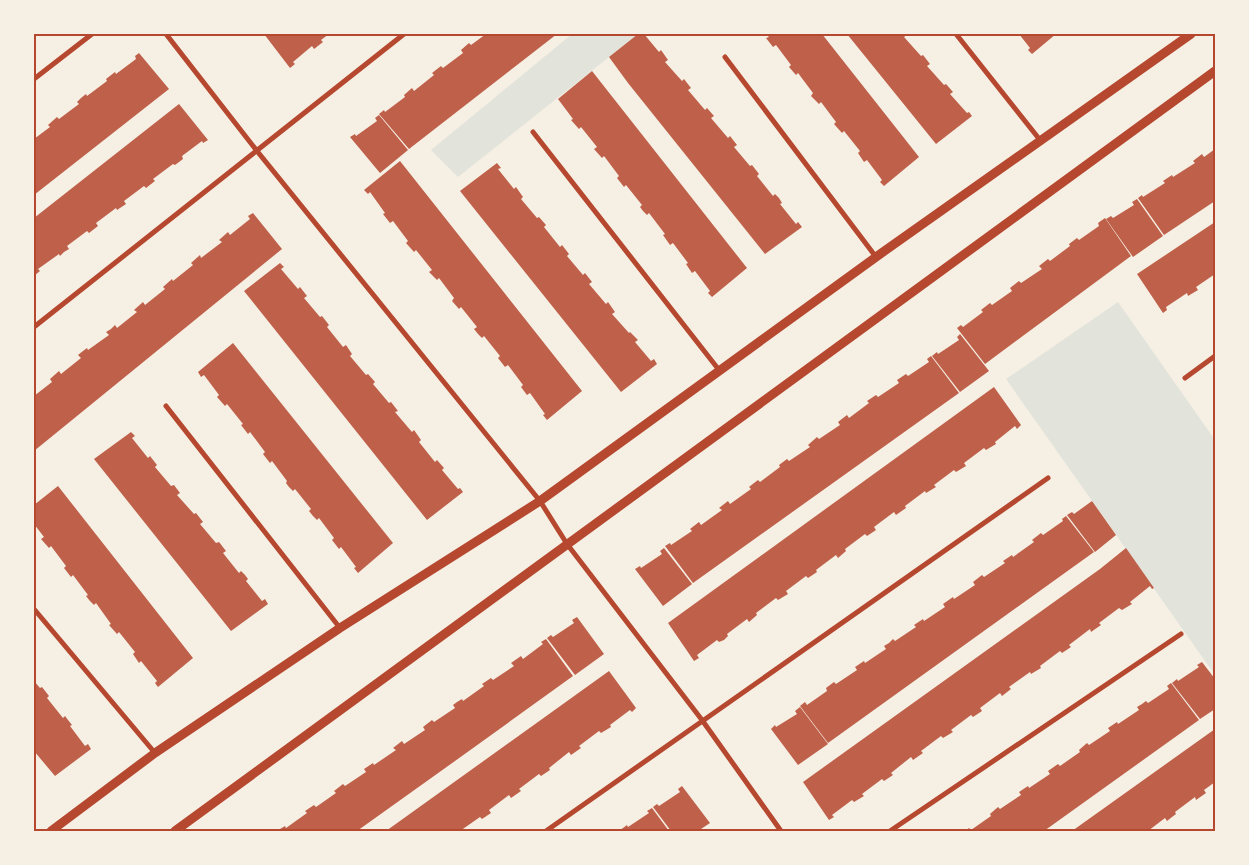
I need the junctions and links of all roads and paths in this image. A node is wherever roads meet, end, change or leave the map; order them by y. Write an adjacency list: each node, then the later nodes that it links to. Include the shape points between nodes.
1 (92, 34): 8 (street)
2 (166, 34): 11 (street)
3 (404, 34): 11 (street)
4 (956, 34): 10 (street)
5 (1191, 34): 10 (street)
6 (725, 57): 12 (street)
7 (1215, 71): 20 (street)
8 (34, 79)
9 (533, 132): 15 (street)
10 (1040, 140): 12 (street)
11 (257, 151): 13 (street); 19 (street)
12 (876, 257): 15 (street)
13 (34, 327)
14 (1215, 356): 16 (street)
15 (719, 370): 19 (street)
16 (1185, 378)
17 (166, 406): 22 (street)
18 (1048, 478): 24 (street)
19 (540, 501): 20 (street); 22 (street)
20 (567, 544): 24 (street); 27 (street)
21 (34, 609): 25 (street)
22 (340, 628): 25 (street)
23 (1181, 634): 30 (street)
24 (702, 720): 28 (street); 29 (street)
25 (155, 753): 26 (street)
26 (51, 831)
27 (175, 831)
28 (546, 831)
29 (781, 831)
30 (890, 831)

